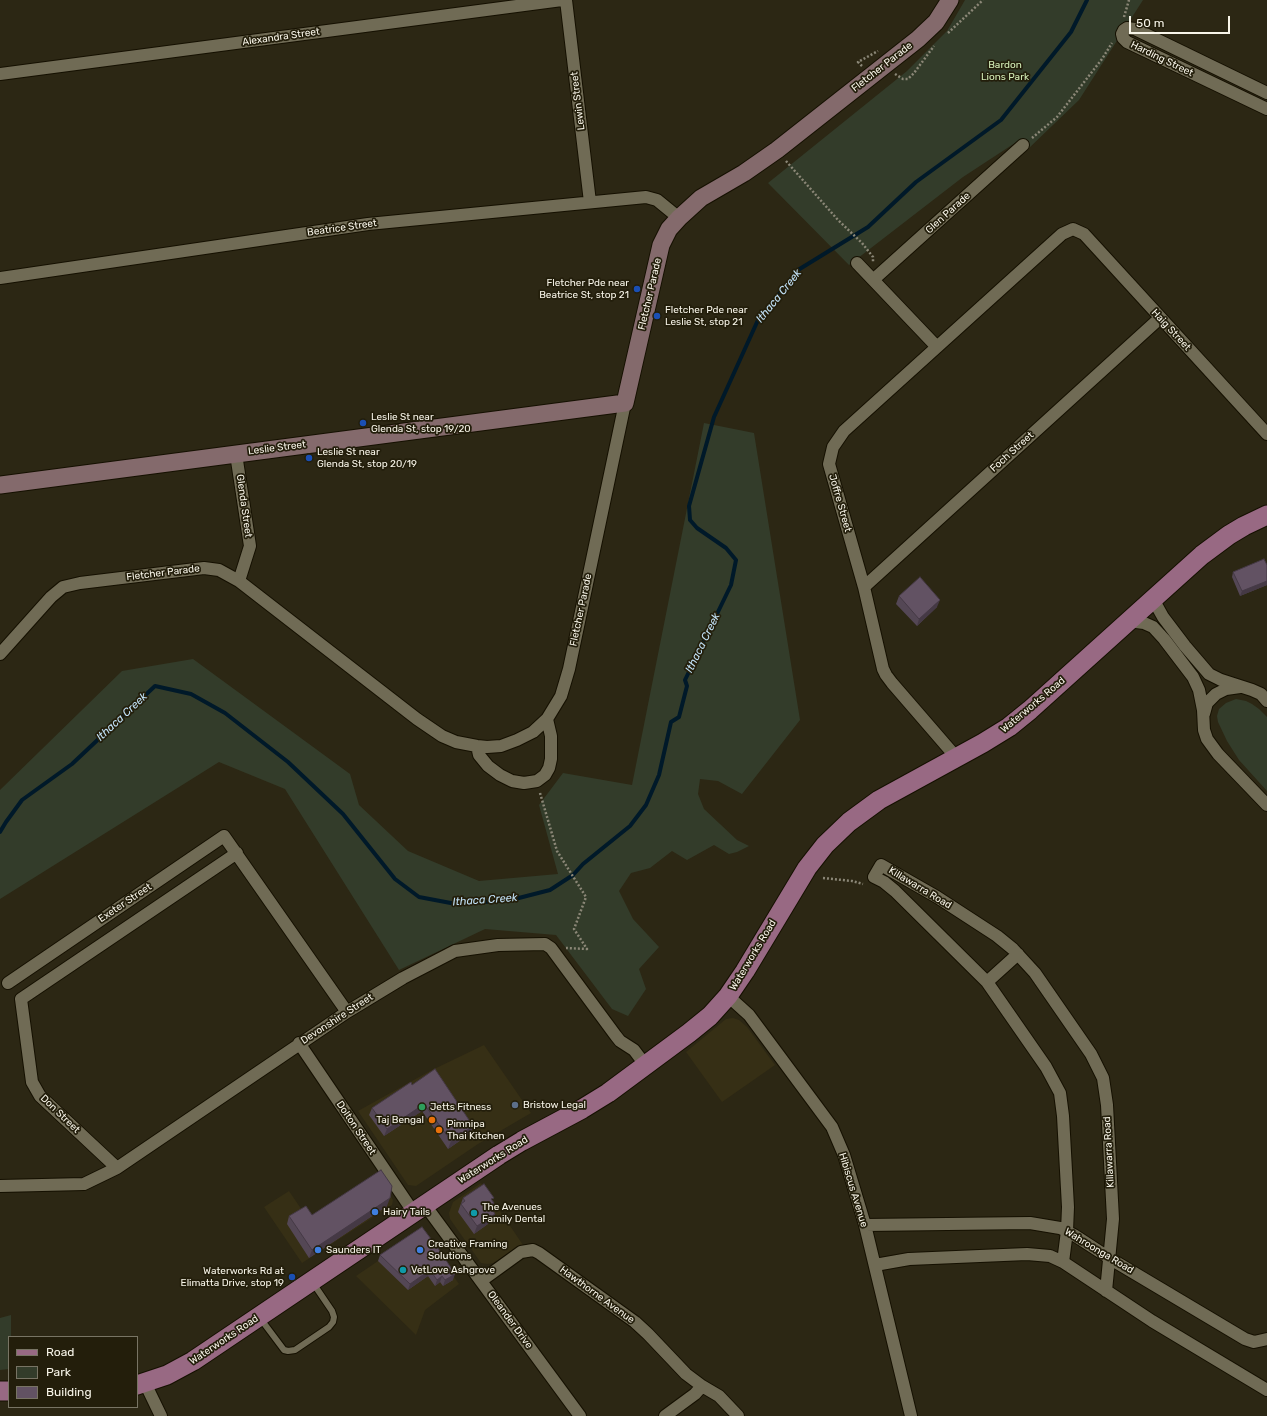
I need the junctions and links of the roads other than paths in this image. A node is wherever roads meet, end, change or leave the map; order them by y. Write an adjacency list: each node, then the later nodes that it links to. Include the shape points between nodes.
1 (562, 0): 4 (street, Alexandra Street)
2 (566, 0): 8 (street, Lewin Street)
3 (950, 0): 9 (street, Fletcher Parade, via 936,22 918,39 777,150 701,198)
4 (0, 74)
5 (1267, 93): 6 (street, Harding Street, via 1135,29 1127,28 1122,34 1127,42)
6 (1267, 109)
7 (1023, 145): 13 (street, Glen Parade)
8 (590, 202): 9 (street, Beatrice Street, via 646,197 657,200); 12 (street, Beatrice Street, via 368,224)
9 (679, 218): 16 (street, Fletcher Parade, via 669,229 661,245)
10 (1073, 229): 14 (street, Haig Street, via 1084,234); 15 (street, Joffre Street, via 1062,234)
11 (857, 263): 13 (street)
12 (0, 278)
13 (873, 280): 15 (street)
14 (1160, 318): 17 (street, Haig Street); 22 (street, Foch Street)
15 (937, 347): 22 (street, Joffre Street, via 844,431 833,447 829,464)
16 (625, 403): 18 (street, Leslie Street); 29 (street, Fletcher Parade, via 569,669 561,696)
17 (1267, 433)
18 (236, 454): 19 (street, Leslie Street); 21 (street, Glenda Street, via 250,546)
19 (0, 485)
20 (1267, 515): 23 (main road, Waterworks Road, via 1214,545)
21 (239, 581): 26 (street, Fletcher Parade, via 219,570 204,568 63,587); 31 (street, Fletcher Parade, via 417,719 442,736)
22 (864, 587): 32 (street, Joffre Street, via 886,675)
23 (1153, 599): 24 (main road, Waterworks Road); 25 (street)
24 (1128, 621): 25 (street, via 1151,626); 32 (main road, Waterworks Road, via 1019,719)
25 (1180, 650): 27 (street, via 1209,674); 30 (street, via 1198,684)
26 (0, 654)
27 (1252, 690): 28 (street); 30 (street, via 1235,687 1222,690 1206,705)
28 (1267, 701)
29 (547, 718): 31 (street, Fletcher Parade, via 533,732 517,740 501,746); 31 (street, via 551,759 545,776 537,781 524,783 500,775 479,755)
30 (1204, 719): 33 (street, via 1205,736 1213,748)
31 (477, 746)
32 (956, 757): 40 (main road, Waterworks Road, via 879,800 849,822 825,845 796,884)
33 (1267, 805)
34 (237, 853): 39 (street, Exeter Street, via 224,836); 41 (street); 42 (street, Exeter Street)
35 (917, 885): 36 (street, via 910,896); 36 (street, Killawarra Road, via 881,865 874,877 895,891); 37 (street, Killawarra Road, via 997,936)
36 (912, 908): 38 (street, Killawarra Road)
37 (1018, 954): 38 (street); 50 (street, Killawarra Road, via 1035,973 1091,1054 1103,1078 1107,1105 1113,1219)
38 (987, 982): 49 (street, Killawarra Road, via 1046,1067 1060,1093)
39 (4, 983): 41 (street, Exeter Street)
40 (728, 996): 44 (main road, Waterworks Road, via 700,1025); 48 (street, Hibiscus Avenue, via 749,1015 832,1127 844,1155)
41 (21, 999): 45 (street, Don Street, via 32,1082 40,1096)
42 (347, 1012): 43 (street, Devonshire Street); 44 (street, Devonshire Street, via 403,978 455,951 498,944 546,944 620,1041 634,1050)
43 (299, 1043): 45 (street, Devonshire Street); 47 (street, Dolton Street)
44 (646, 1066): 47 (main road, Waterworks Road, via 595,1102 511,1147)
45 (117, 1168): 46 (street, Devonshire Street, via 84,1184)
46 (0, 1186)
47 (419, 1209): 53 (main road, Waterworks Road); 54 (street, Oleander Drive)
48 (865, 1225): 49 (street, Wahroonga Road, via 1030,1223); 52 (street, Hibiscus Avenue)
49 (1068, 1231): 50 (street, Wahroonga Road); 51 (street, Killawarra Road)
50 (1109, 1258): 55 (street, Killawarra Road); 57 (street, Wahroonga Road, via 1245,1339 1254,1342)
51 (1063, 1262): 52 (street, via 1050,1256 1027,1254 909,1259); 55 (street)
52 (875, 1265): 65 (street, Hibiscus Avenue)
53 (312, 1281): 56 (main road, Waterworks Road); 56 (lane, via 332,1311 334,1320 329,1327 296,1350 284,1350)
54 (481, 1281): 59 (street, Hawthorne Avenue, via 521,1252 533,1250 635,1322 686,1374); 62 (street, Oleander Drive)
55 (1106, 1291): 60 (street)
56 (259, 1317): 58 (main road, Waterworks Road, via 186,1365)
57 (1267, 1339)
58 (141, 1384): 61 (street)
59 (702, 1386): 63 (street); 64 (street, Hawthorne Avenue, via 723,1399)
60 (1267, 1390)
61 (161, 1416)
62 (580, 1416)
63 (665, 1416)
64 (738, 1416)
65 (911, 1416)

